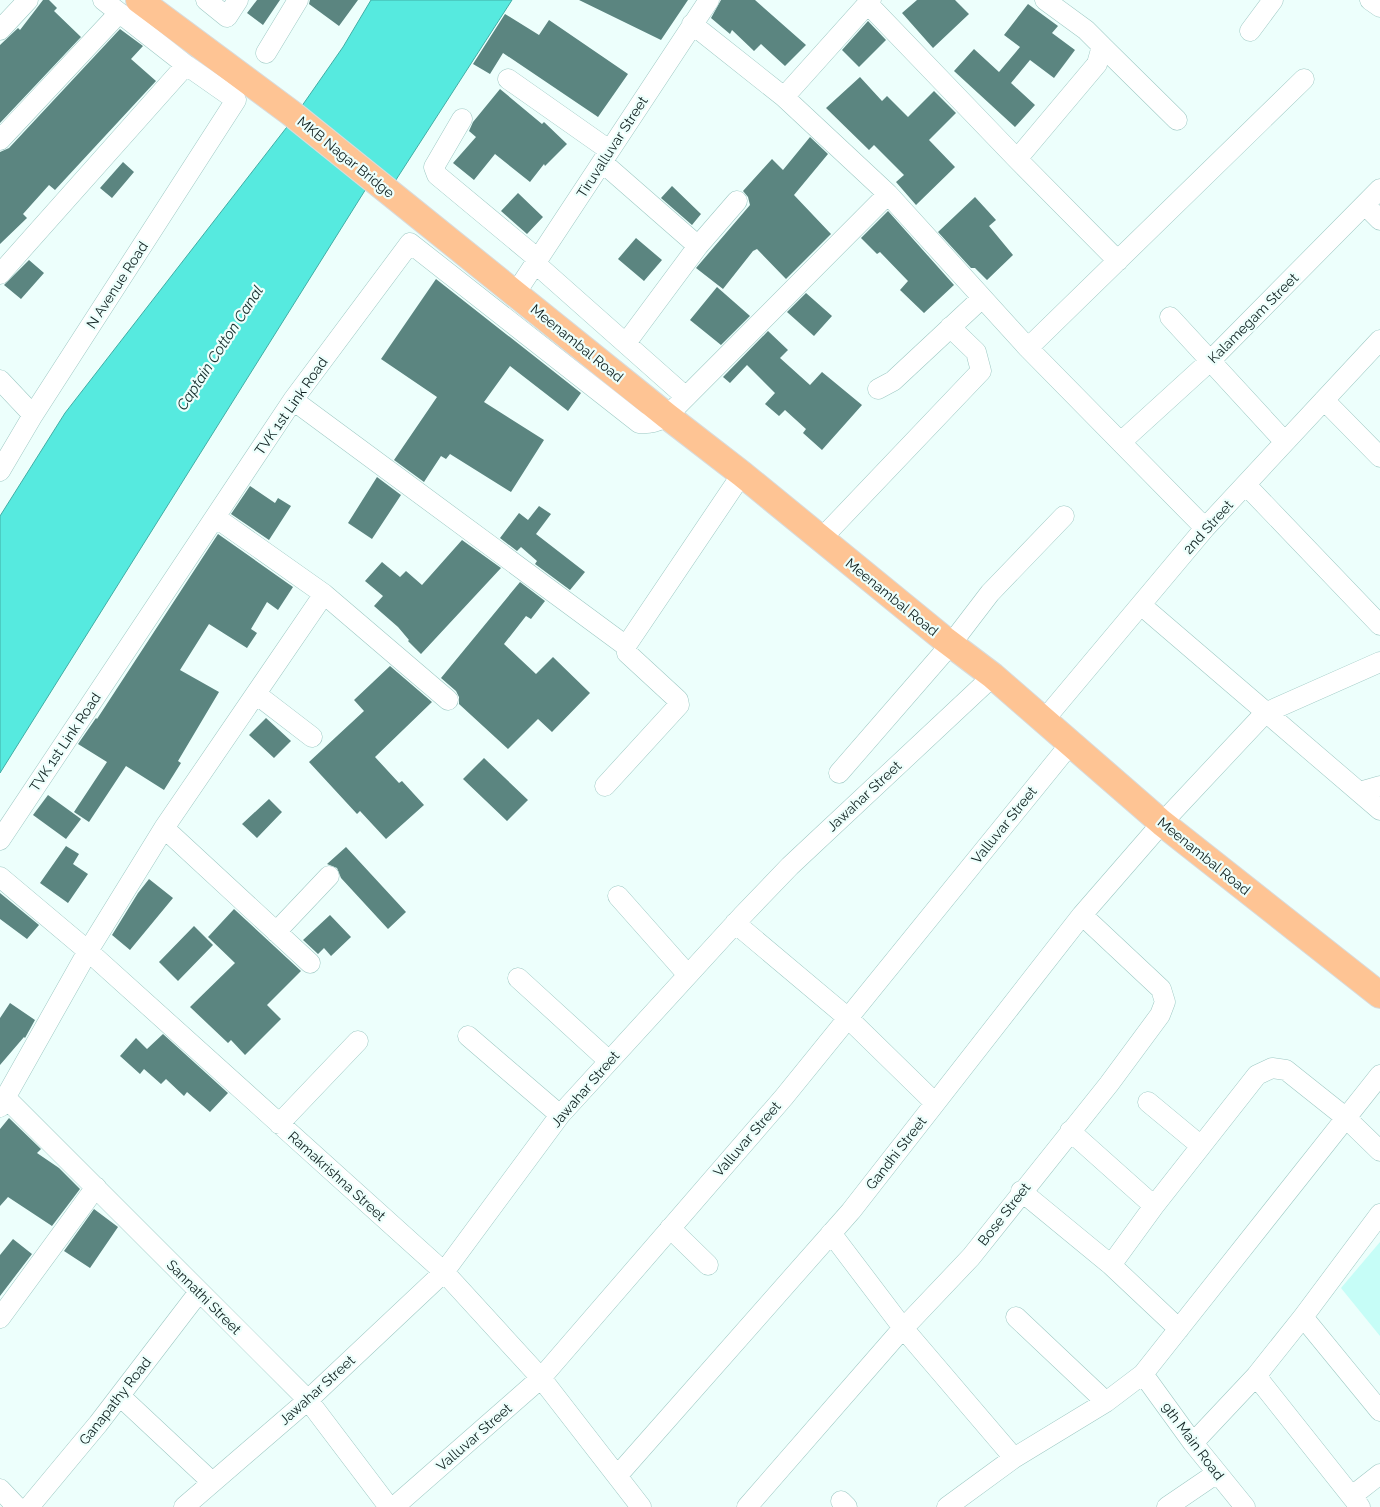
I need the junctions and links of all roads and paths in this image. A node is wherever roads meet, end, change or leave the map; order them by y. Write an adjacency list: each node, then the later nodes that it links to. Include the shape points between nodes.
1 (28, 0): 14 (street)
2 (103, 0): 11 (street)
3 (206, 0): 4 (street, via 227,17)
4 (238, 0)
5 (298, 0): 17 (street)
6 (709, 0): 13 (street, Tiruvalluvar Street)
7 (1045, 0): 16 (street)
8 (1273, 0): 15 (street)
9 (1370, 0): 12 (street)
10 (869, 2): 21 (street); 26 (street)
11 (129, 7): 18 (street); 24 (street); 30 (main road, MKB Nagar Bridge, via 291,113)
12 (1380, 8)
13 (692, 24): 21 (street); 25 (street, Tiruvalluvar Street)
14 (0, 30)
15 (1250, 31)
16 (1102, 46): 23 (street); 26 (street, via 1097,64)
17 (266, 53)
18 (186, 65): 36 (street); 50 (street, N Avenue Road, via 236,100)
19 (508, 79): 25 (street)
20 (1304, 79): 35 (street)
21 (784, 97): 28 (street)
22 (462, 120): 34 (street, via 437,158 434,167 437,175)
23 (1177, 120)
24 (0, 140)
25 (606, 156): 33 (street); 34 (street, Tiruvalluvar Street)
26 (1016, 159): 35 (street)
27 (1380, 189): 31 (street, Kalamegam Street)
28 (888, 194): 38 (street); 47 (street)
29 (737, 201): 33 (street)
30 (402, 202): 37 (main road, Meenambal Road)
31 (1365, 205): 32 (street); 44 (street, Kalamegam Street)
32 (1380, 220)
33 (698, 246): 42 (street)
34 (537, 262): 37 (street, Tiruvalluvar Street); 42 (street)
35 (1118, 262): 43 (street)
36 (0, 274)
37 (515, 294): 51 (main road, Meenambal Road)
38 (982, 298): 40 (street); 43 (street)
39 (1170, 317): 44 (street)
40 (950, 327): 46 (street, via 893,381); 61 (street, via 976,352 981,371)
41 (1380, 340): 49 (street, 2nd Street)
42 (626, 343): 47 (street)
43 (1028, 348): 52 (street)
44 (1210, 361): 52 (street, Kalamegam Street); 53 (street)
45 (0, 380): 50 (street)
46 (878, 389)
47 (686, 397): 51 (street)
48 (293, 400): 51 (street, TVK 1st Link Road, via 410,243 639,423 657,422); 59 (street, TVK 1st Link Road); 66 (street)
49 (1324, 400): 53 (street, 2nd Street); 54 (street)
50 (33, 415): 55 (street, N Avenue Road)
51 (667, 416): 56 (main road, Meenambal Road)
52 (1121, 442): 60 (street)
53 (1284, 442): 57 (street, 2nd Street)
54 (1380, 457)
55 (0, 471)
56 (742, 474): 61 (main road, Meenambal Road); 66 (street)
57 (1246, 485): 60 (street, 2nd Street); 64 (street)
58 (1064, 516): 65 (street, via 990,593)
59 (215, 517): 62 (street); 82 (street, TVK 1st Link Road)
60 (1205, 528): 63 (street, 2nd Street)
61 (821, 539): 65 (main road, Meenambal Road)
62 (324, 594): 69 (street); 70 (street)
63 (1141, 605): 71 (street); 72 (street, 2nd Street)
64 (1380, 625)
65 (950, 644): 68 (main road, Meenambal Road); 75 (street)
66 (626, 646): 76 (street, via 627,653 678,700 679,705)
67 (1380, 662): 71 (street)
68 (993, 676): 72 (main road, Meenambal Road); 87 (street, Jawahar Street, via 790,866)
69 (256, 694): 73 (street); 81 (street)
70 (448, 700)
71 (1265, 712): 78 (street); 80 (street, Gandhi Street)
72 (1044, 720): 74 (main road, Meenambal Road)
73 (312, 737)
74 (1071, 743): 80 (main road, Meenambal Road); 94 (street, Valluvar Street)
75 (839, 773)
76 (605, 786)
77 (1380, 786): 78 (street)
78 (1359, 792): 79 (street)
79 (1380, 810)
80 (1162, 823): 86 (street, Gandhi Street); 93 (main road, Meenambal Road)
81 (164, 828): 88 (street); 89 (street)
82 (0, 840)
83 (329, 876): 88 (street)
84 (0, 877): 89 (street, Ramakrishna Street)
85 (618, 896): 91 (street)
86 (1082, 915): 101 (street, Gandhi Street); 105 (street, Bose Street, via 1161,988 1165,1002 1160,1015)
87 (736, 922): 91 (street, Jawahar Street); 94 (street)
88 (276, 932): 90 (street)
89 (88, 951): 100 (street); 104 (street, Ramakrishna Street)
90 (310, 963)
91 (688, 975): 97 (street, Jawahar Street)
92 (518, 978): 97 (street)
93 (1380, 996)
94 (848, 1018): 101 (street); 112 (street, Valluvar Street)
95 (468, 1036): 102 (street)
96 (358, 1041): 104 (street)
97 (610, 1061): 102 (street, Jawahar Street)
98 (1380, 1075): 103 (street)
99 (1148, 1102): 106 (street)
100 (3, 1103): 108 (street, Sannathi Street)
101 (935, 1103): 113 (street, Gandhi Street)
102 (560, 1115): 116 (street, Jawahar Street)
103 (1345, 1117): 106 (street, via 1286,1070 1272,1068 1258,1076); 107 (street); 122 (street)
104 (279, 1124): 116 (street, Ramakrishna Street)
105 (1070, 1131): 109 (street, Bose Street); 110 (street)
106 (1201, 1146): 110 (street)
107 (1380, 1151)
108 (96, 1187): 117 (street, Sannathi Street); 120 (street)
109 (1021, 1191): 115 (street); 121 (street, Bose Street, via 971,1257)
110 (1154, 1206): 115 (street)
111 (1380, 1214): 119 (street)
112 (670, 1228): 114 (street); 125 (street, Valluvar Street)
113 (831, 1233): 121 (street); 134 (street, Gandhi Street)
114 (708, 1265)
115 (1111, 1265): 122 (street)
116 (444, 1272): 125 (street, Ramakrishna Street); 127 (street, Jawahar Street)
117 (199, 1292): 126 (street, Ganapathy Road); 127 (street, Sannathi Street)
118 (1016, 1317): 128 (street)
119 (1303, 1317): 124 (street); 129 (street)
120 (0, 1318)
121 (903, 1328): 131 (street); 144 (street, Bose Street)
122 (1179, 1329): 123 (street)
123 (1144, 1374): 128 (street); 130 (street, 9th Main Road)
124 (1256, 1376): 130 (street); 137 (street)
125 (541, 1378): 134 (street, Ramakrishna Street); 143 (street, Valluvar Street)
126 (120, 1396): 135 (street); 140 (street, Ganapathy Road)
127 (308, 1400): 135 (street, Jawahar Street); 142 (street, Sannathi Street)
128 (1106, 1402): 131 (street)
129 (1380, 1411)
130 (1193, 1443): 132 (street, 9th Main Road)
131 (1014, 1458): 145 (street)
132 (1217, 1473): 146 (street); 147 (street, 9th Main Road)
133 (1380, 1474): 137 (street)
134 (618, 1475): 138 (street, Ramakrishna Street)
135 (212, 1482): 141 (street, Jawahar Street)
136 (0, 1489): 139 (street)
137 (1356, 1501)
138 (636, 1505)
139 (17, 1507)
140 (29, 1507)
141 (184, 1507)
142 (389, 1507)
143 (394, 1507)
144 (747, 1507)
145 (947, 1507)
146 (1167, 1507)
147 (1245, 1507)

